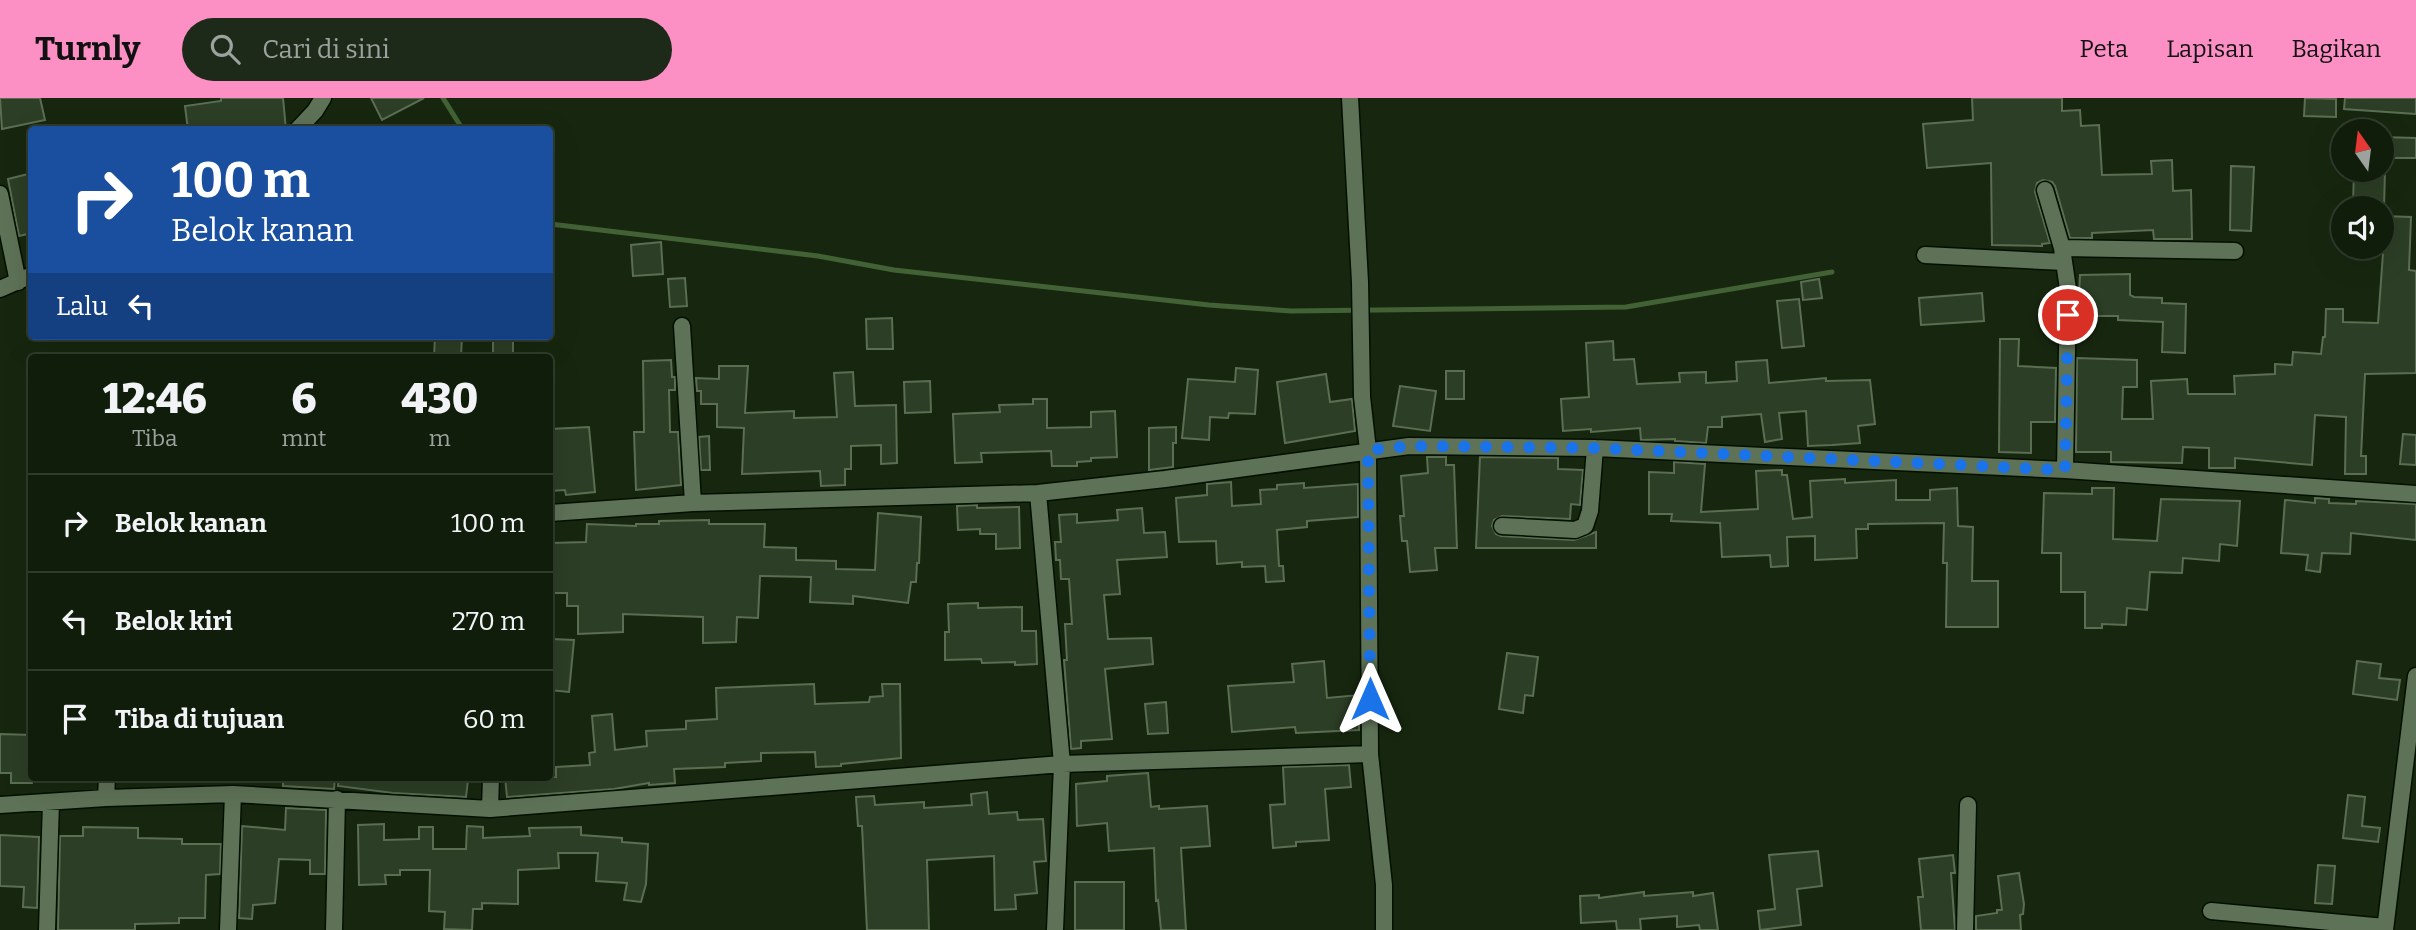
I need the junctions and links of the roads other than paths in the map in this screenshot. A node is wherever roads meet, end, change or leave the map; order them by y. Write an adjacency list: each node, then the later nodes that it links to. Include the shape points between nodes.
1 (323, 98): 3 (street)
2 (1350, 98): 13 (street)
3 (301, 126)
4 (2045, 190): 8 (street)
5 (0, 194): 9 (street)
6 (2235, 251): 8 (street)
7 (1925, 255): 8 (street)
8 (2063, 255): 14 (street, via 2068,289)
9 (25, 279): 10 (street)
10 (0, 289)
11 (682, 326): 17 (street)
12 (1595, 448): 13 (street, via 1409,446); 14 (street); 19 (street, via 1585,526 1575,530)
13 (1368, 450): 15 (street); 21 (street)
14 (2065, 470): 16 (street)
15 (1038, 493): 17 (street); 22 (street)
16 (2416, 494)
17 (693, 503): 18 (street)
18 (553, 513)
19 (1502, 526)
20 (2416, 676): 33 (street)
21 (1370, 754): 22 (street); 38 (street, via 1384,885)
22 (1062, 764): 31 (street); 37 (street)
23 (107, 781): 26 (street)
24 (491, 781): 31 (street)
25 (233, 794): 26 (street); 27 (street); 35 (street)
26 (106, 798): 28 (street)
27 (337, 799): 31 (street); 36 (street)
28 (51, 802): 29 (street); 34 (street)
29 (0, 805)
30 (1968, 805): 39 (street)
31 (490, 809)
32 (2211, 911): 33 (street)
33 (2385, 929)
34 (47, 930)
35 (228, 930)
36 (334, 930)
37 (1055, 930)
38 (1384, 930)
39 (1965, 930)

